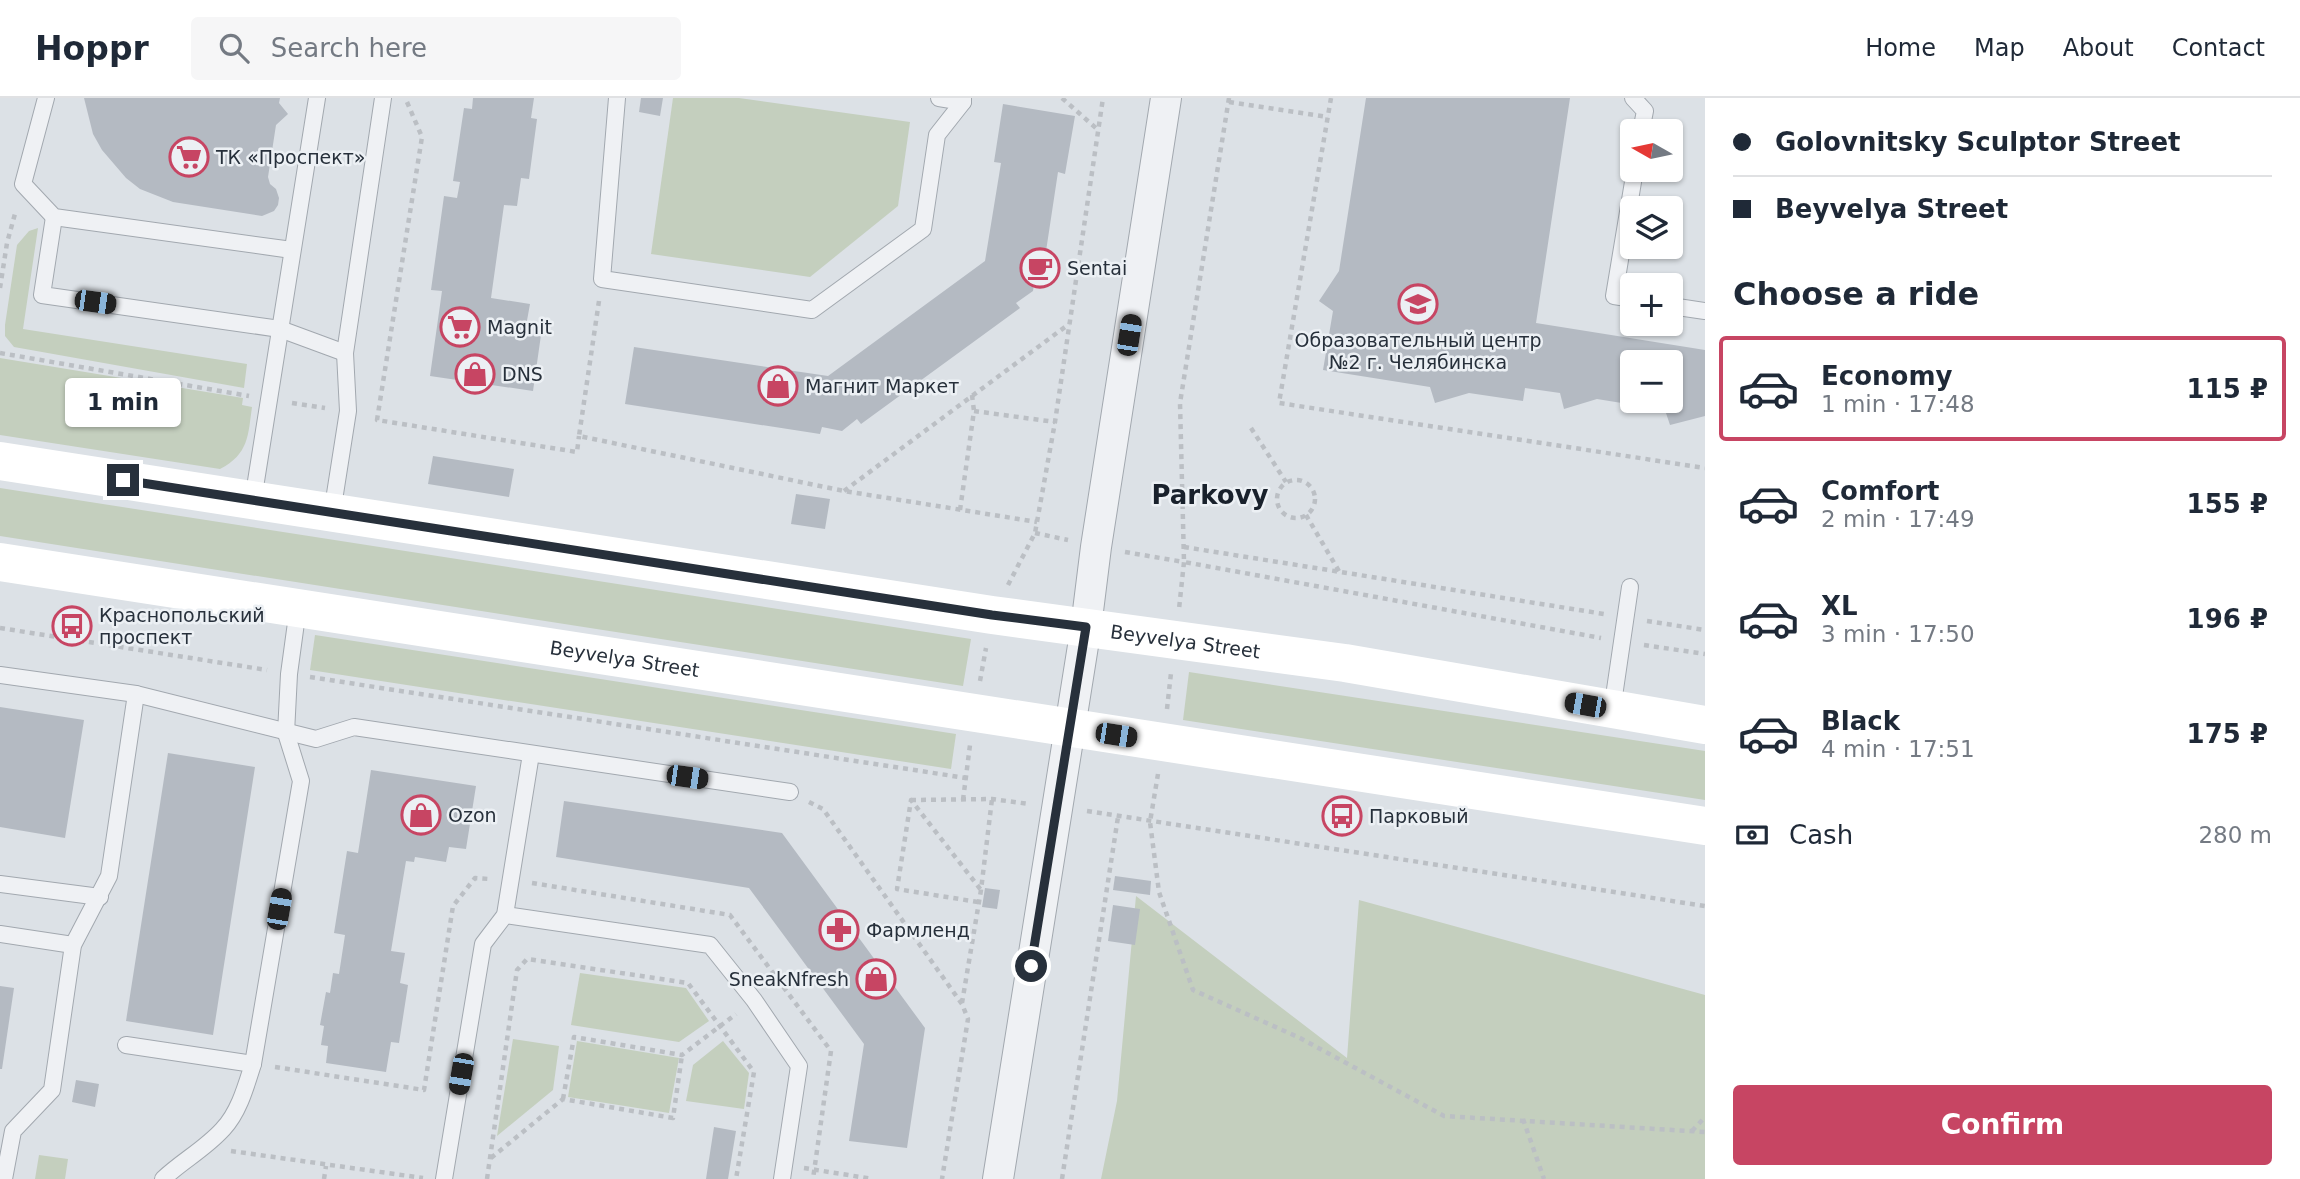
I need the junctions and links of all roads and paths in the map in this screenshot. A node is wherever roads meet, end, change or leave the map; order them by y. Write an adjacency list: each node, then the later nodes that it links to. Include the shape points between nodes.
1 (46, 98): 18 (lane)
2 (317, 98): 22 (lane)
3 (383, 98): 31 (lane)
4 (406, 98): 36 (path, via 422,137)
5 (617, 98): 23 (lane)
6 (939, 98): 12 (lane)
7 (1062, 98): 16 (path)
8 (1102, 98): 16 (path)
9 (1166, 98): 56 (street)
10 (1331, 98): 14 (path)
11 (1633, 98): 15 (lane, via 1645,111)
12 (963, 100): 23 (lane, via 937,135 923,229 812,310)
13 (1229, 100): 14 (path); 49 (path, via 1180,403)
14 (1328, 117): 41 (path, via 1279,403)
15 (1643, 119)
16 (1098, 129): 28 (path)
17 (1633, 182): 25 (lane, via 1614,296)
18 (23, 184): 19 (lane); 20 (path)
19 (54, 217): 22 (lane); 29 (lane, via 42,295)
20 (7, 243): 21 (path); 24 (path)
21 (0, 250)
22 (292, 250): 29 (lane)
23 (602, 279): 39 (path)
24 (0, 288)
25 (1620, 297)
26 (1683, 308): 27 (lane)
27 (1705, 311)
28 (1070, 323): 32 (path); 37 (path)
29 (280, 329): 31 (lane); 33 (lane)
30 (0, 353): 33 (path)
31 (345, 353): 34 (lane)
32 (972, 395): 35 (path); 43 (path)
33 (269, 400): 34 (path); 44 (lane)
34 (348, 411): 36 (path); 46 (lane)
35 (974, 411): 37 (path); 45 (path)
36 (377, 420): 39 (path, via 577,452)
37 (1055, 422): 48 (path)
38 (1251, 428): 42 (path)
39 (579, 436): 43 (path)
40 (0, 461): 44 (main road, Beyvelya Street)
41 (1705, 468)
42 (1286, 482): 47 (path, via 1298,479 1313,488 1315,505); 47 (path, via 1278,492 1279,509 1294,518)
43 (844, 491): 45 (path)
44 (253, 500): 46 (main road, Beyvelya Street)
45 (960, 510): 48 (path)
46 (332, 513): 54 (main road, Beyvelya Street)
47 (1307, 515): 51 (path)
48 (1037, 522): 54 (path)
49 (1184, 547): 51 (path); 59 (path, via 1184,562)
50 (0, 562): 53 (main road, Beyvelya Street)
51 (1340, 573): 55 (path)
52 (1630, 587): 55 (lane)
53 (298, 608): 61 (lane); 65 (main road, Beyvelya Street)
54 (992, 615): 56 (main road, Beyvelya Street); 65 (path)
55 (1625, 617): 58 (path); 59 (lane)
56 (1086, 627): 64 (main road, Beyvelya Street, via 1345,663); 67 (street)
57 (0, 628): 61 (path)
58 (1705, 630)
59 (1622, 642): 60 (path); 64 (lane)
60 (1705, 654)
61 (289, 674): 68 (lane); 70 (path)
62 (0, 675): 63 (lane)
63 (136, 694): 68 (lane); 83 (lane, via 109,876)
64 (1612, 710): 66 (main road, Beyvelya Street)
65 (974, 713): 67 (main road, Beyvelya Street); 70 (path)
66 (1705, 725)
67 (1069, 727): 75 (street); 79 (main road, Beyvelya Street)
68 (286, 733): 69 (lane, via 316,738 354,727); 94 (lane, via 301,781)
69 (531, 754): 71 (lane); 80 (lane)
70 (966, 778): 74 (path)
71 (790, 792): 90 (path, via 823,809)
72 (992, 799): 74 (path); 75 (path); 82 (path)
73 (911, 800): 74 (path); 82 (path); 84 (path, via 897,889)
74 (963, 800)
75 (1057, 807): 77 (path); 116 (street)
76 (1153, 808): 78 (path)
77 (1118, 816): 78 (path); 117 (path)
78 (1150, 822): 85 (path); 97 (path, via 1159,892 1194,990 1300,1038 1444,1116)
79 (1705, 826)
80 (510, 880): 86 (lane); 94 (path, via 475,878 453,906 424,1090); 104 (path, via 730,915 831,1051)
81 (0, 884): 83 (lane)
82 (981, 890): 84 (path)
83 (100, 897): 88 (lane)
84 (978, 902): 90 (path)
85 (1705, 906)
86 (505, 915): 89 (lane, via 710,945); 110 (lane, via 483,944)
87 (0, 934): 88 (lane)
88 (73, 945): 98 (lane, via 52,1090)
89 (754, 1000): 91 (path); 105 (lane, via 799,1066)
90 (962, 1004): 115 (path, via 968,1019)
91 (719, 1027): 93 (path); 102 (path, via 688,983 527,959 517,970); 112 (path, via 754,1072)
92 (126, 1045): 94 (lane)
93 (682, 1055): 95 (path, via 574,1037); 95 (path, via 673,1118)
94 (253, 1064): 101 (lane, via 242,1099 225,1127)
95 (563, 1099): 102 (path)
96 (1705, 1117): 99 (path)
97 (1523, 1119): 99 (path); 118 (path)
98 (7, 1130): 106 (lane)
99 (1692, 1132): 100 (path)
100 (1705, 1132)
101 (204, 1147): 103 (path); 107 (lane)
102 (490, 1158): 111 (path)
103 (327, 1166): 108 (path); 109 (path)
104 (814, 1170): 105 (path); 113 (path); 114 (path)
105 (783, 1172)
106 (4, 1179)
107 (163, 1179)
108 (324, 1179)
109 (428, 1179)
110 (444, 1179)
111 (487, 1179)
112 (736, 1179)
113 (813, 1179)
114 (873, 1179)
115 (942, 1179)
116 (998, 1179)
117 (1062, 1179)
118 (1544, 1179)

